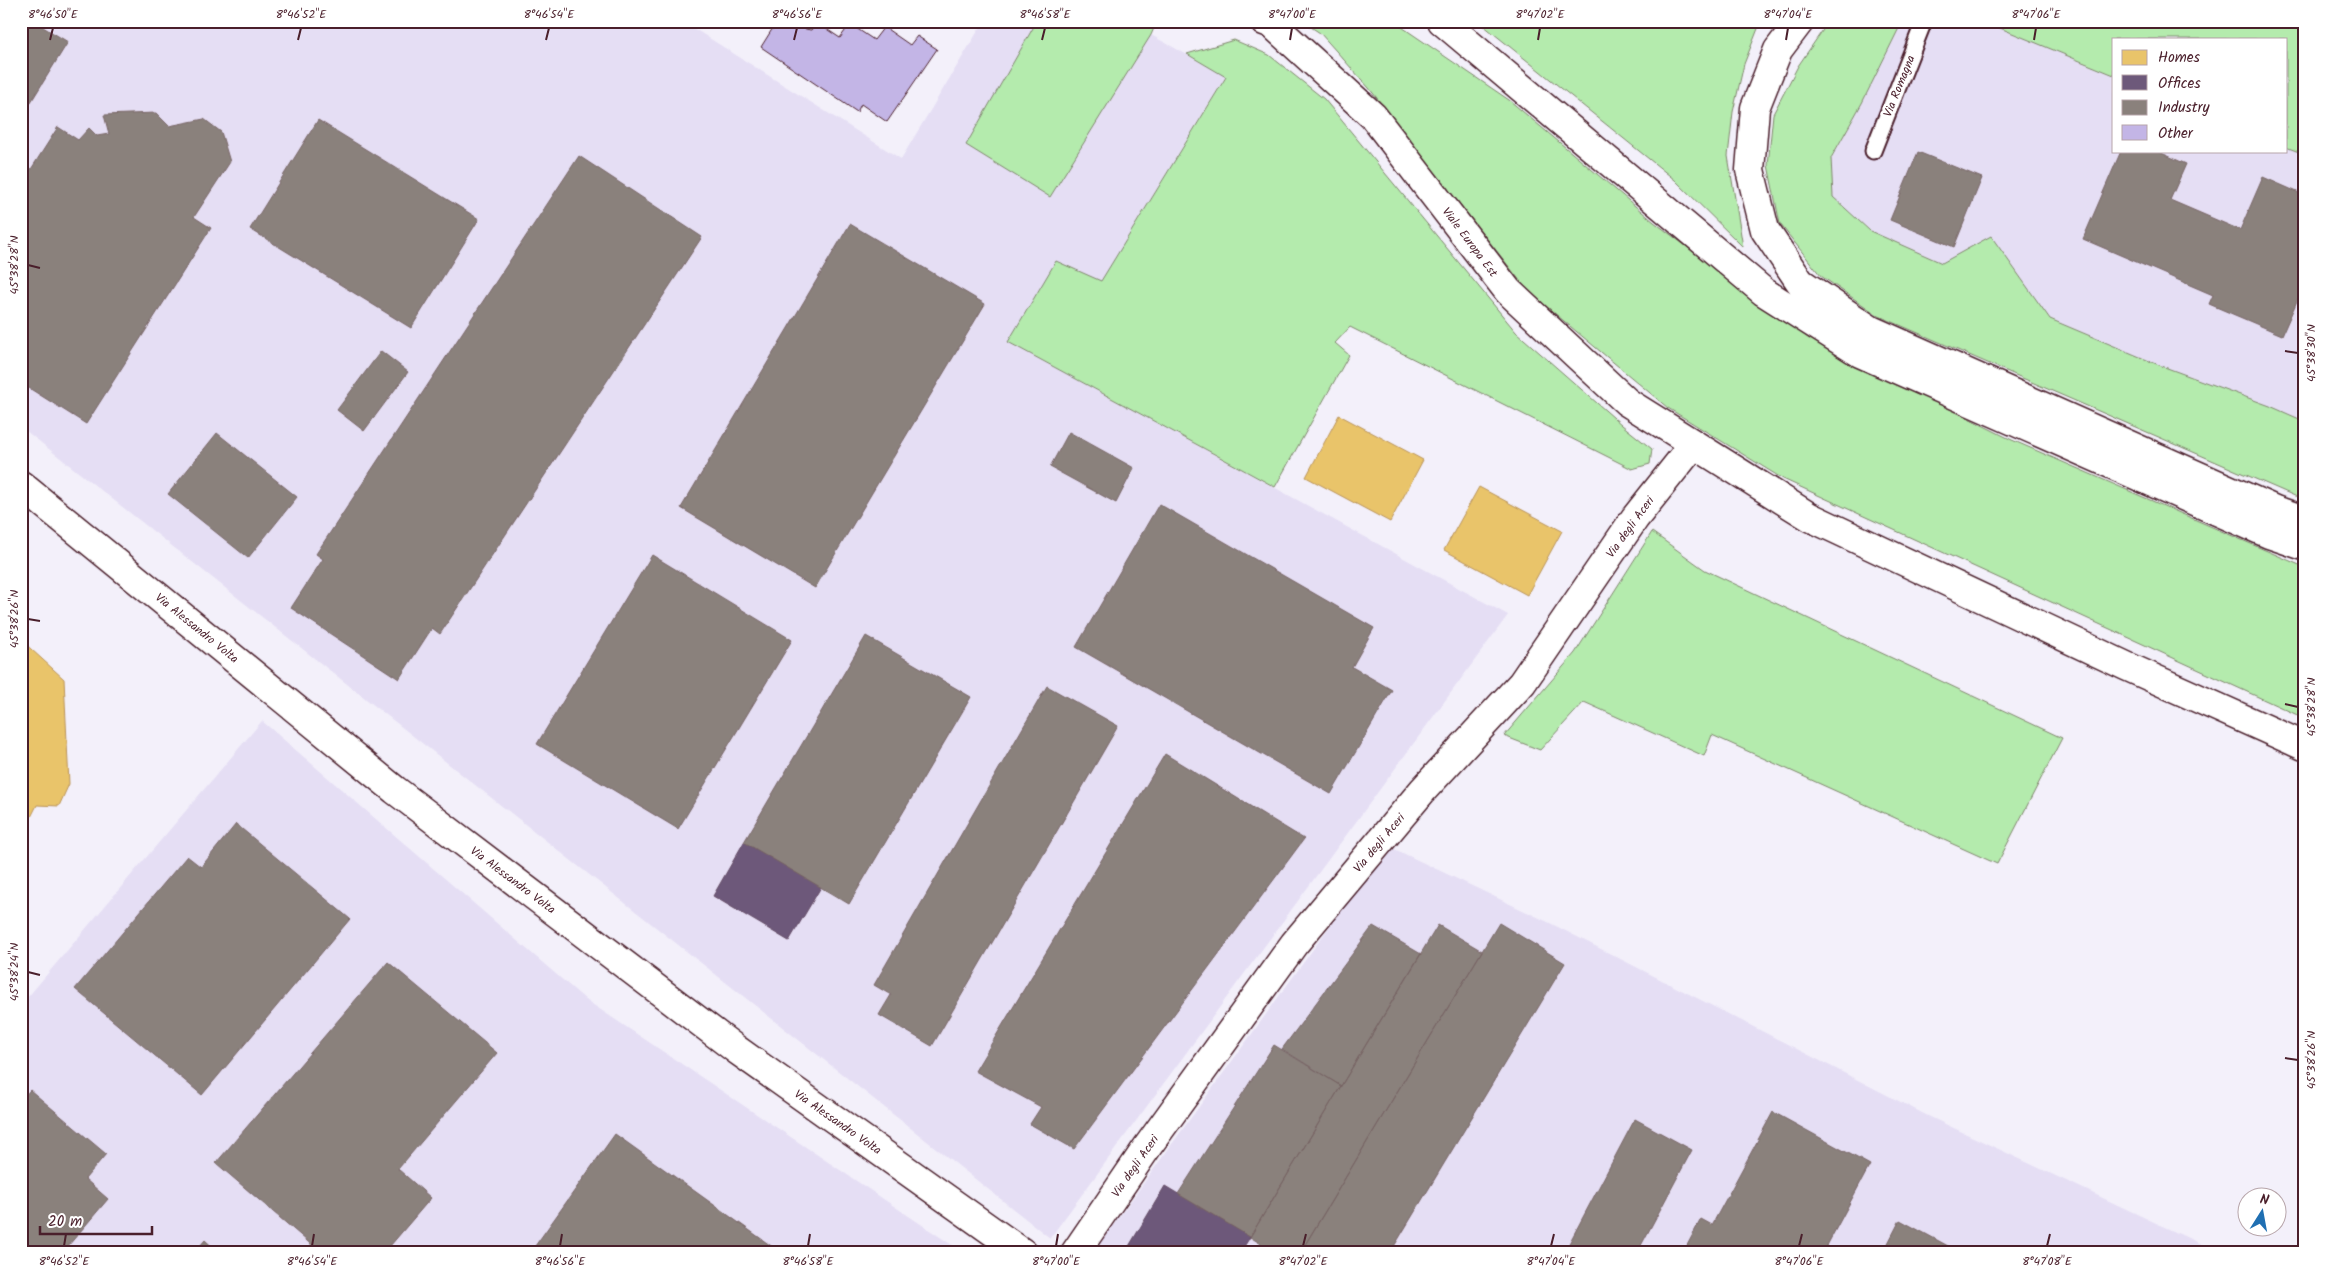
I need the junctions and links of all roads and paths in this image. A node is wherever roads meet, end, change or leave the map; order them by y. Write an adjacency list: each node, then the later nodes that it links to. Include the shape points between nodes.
1 (1264, 21): 6 (main road, Viale Europa Est, via 1272,24 1373,116 1508,291 1627,402)
2 (1442, 21): 9 (main road, via 1764,292 1860,352 2269,534)
3 (1800, 21): 8 (main road, via 1778,50 1755,108 1750,170 1765,230 1800,282 1871,330)
4 (1924, 21): 5 (lane, Via Romagna)
5 (1873, 151)
6 (1694, 444): 10 (main road, Viale Europa Est, via 1810,517); 12 (main road, Via degli Aceri, via 1635,518 1522,683 1423,790 1294,944)
7 (21, 485): 11 (main road, Via Alessandro Volta, via 402,795 737,1050)
8 (2304, 520)
9 (2304, 546)
10 (2304, 746)
11 (1023, 1253)
12 (1075, 1253)

